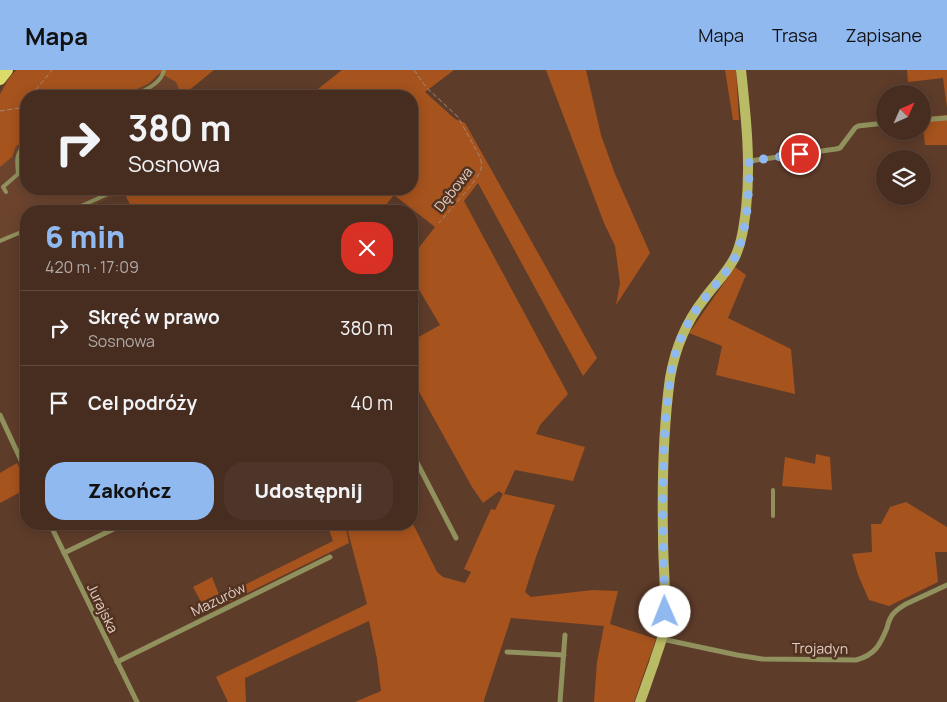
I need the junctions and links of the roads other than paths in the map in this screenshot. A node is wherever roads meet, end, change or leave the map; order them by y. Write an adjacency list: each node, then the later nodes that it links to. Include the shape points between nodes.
1 (7, 70): 4 (main road)
2 (164, 70): 5 (lane, via 156,84)
3 (741, 70): 10 (street)
4 (0, 79)
5 (144, 90)
6 (947, 118): 7 (street)
7 (931, 119)
8 (876, 124): 10 (street, via 858,126 836,150)
9 (20, 151): 11 (lane, via 17,156 18,174 3,187)
10 (749, 161): 29 (street, via 744,229 738,248 729,268 687,325 671,373 664,470 665,606)
11 (6, 192)
12 (106, 195): 13 (lane)
13 (83, 205)
14 (20, 233): 15 (lane)
15 (0, 241)
16 (0, 415): 17 (street)
17 (18, 452): 18 (street)
18 (20, 457)
19 (418, 465): 24 (street)
20 (773, 490): 21 (lane)
21 (773, 516)
22 (53, 530): 25 (street, Jurajska)
23 (112, 530): 25 (street)
24 (456, 538)
25 (64, 553): 32 (street, Jurajska)
26 (330, 557): 32 (street, Mazurów)
27 (947, 585): 29 (street, Trojadyn, via 901,607 891,616 875,650 856,660 762,658)
28 (565, 635): 31 (street)
29 (662, 638): 35 (street)
30 (507, 652): 31 (street)
31 (564, 656): 34 (street)
32 (117, 662): 33 (street, Jurajska)
33 (137, 702)
34 (560, 702)
35 (640, 702)

